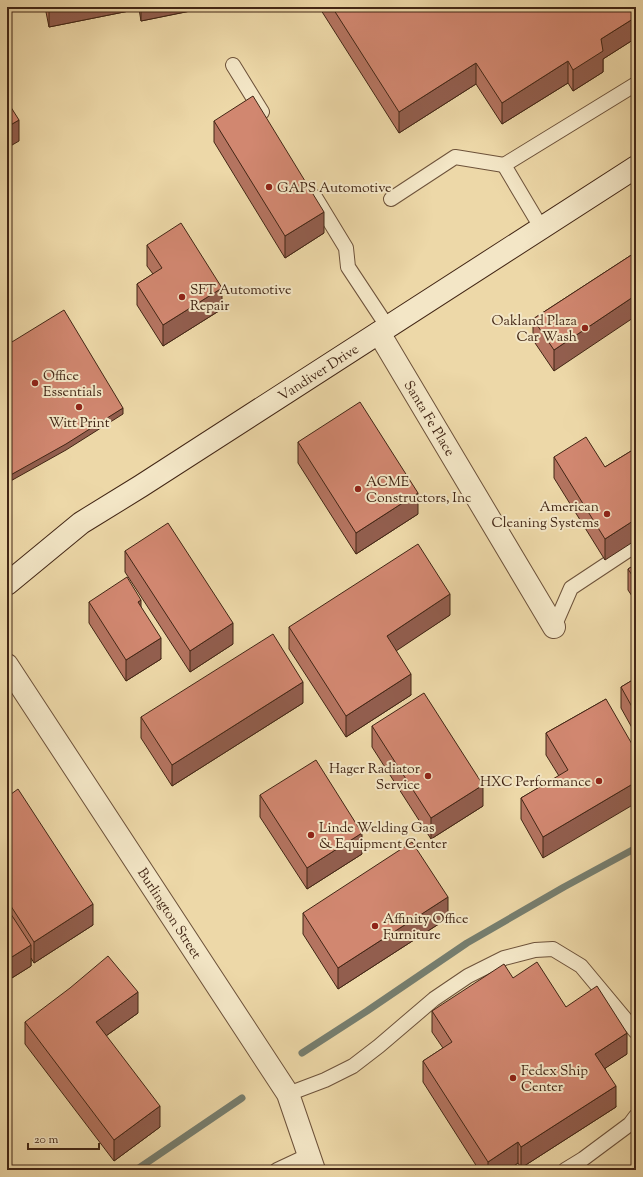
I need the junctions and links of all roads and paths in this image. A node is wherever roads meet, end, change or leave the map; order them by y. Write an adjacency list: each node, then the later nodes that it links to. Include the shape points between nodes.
1 (233, 66): 3 (lane)
2 (636, 84): 4 (lane)
3 (271, 126)
4 (504, 165): 7 (lane, via 455,157); 8 (lane)
5 (636, 167): 8 (street, Vandiver Drive)
6 (308, 187): 9 (lane, via 346,248 348,267)
7 (391, 199)
8 (542, 229): 9 (street, Vandiver Drive)
9 (383, 330): 11 (street, Vandiver Drive, via 81,523); 12 (street, Santa Fe Place)
10 (636, 545): 12 (lane, via 571,588)
11 (7, 584)
12 (554, 627)
13 (7, 665): 15 (street, Burlington Street)
14 (636, 1032): 15 (lane, via 582,966 553,949 535,950 504,958 468,976 434,999 352,1066 325,1080)
15 (288, 1094): 17 (street, Burlington Street)
16 (636, 1116): 19 (lane, via 630,1124)
17 (312, 1162): 18 (lane)
18 (277, 1170)
19 (564, 1170)

